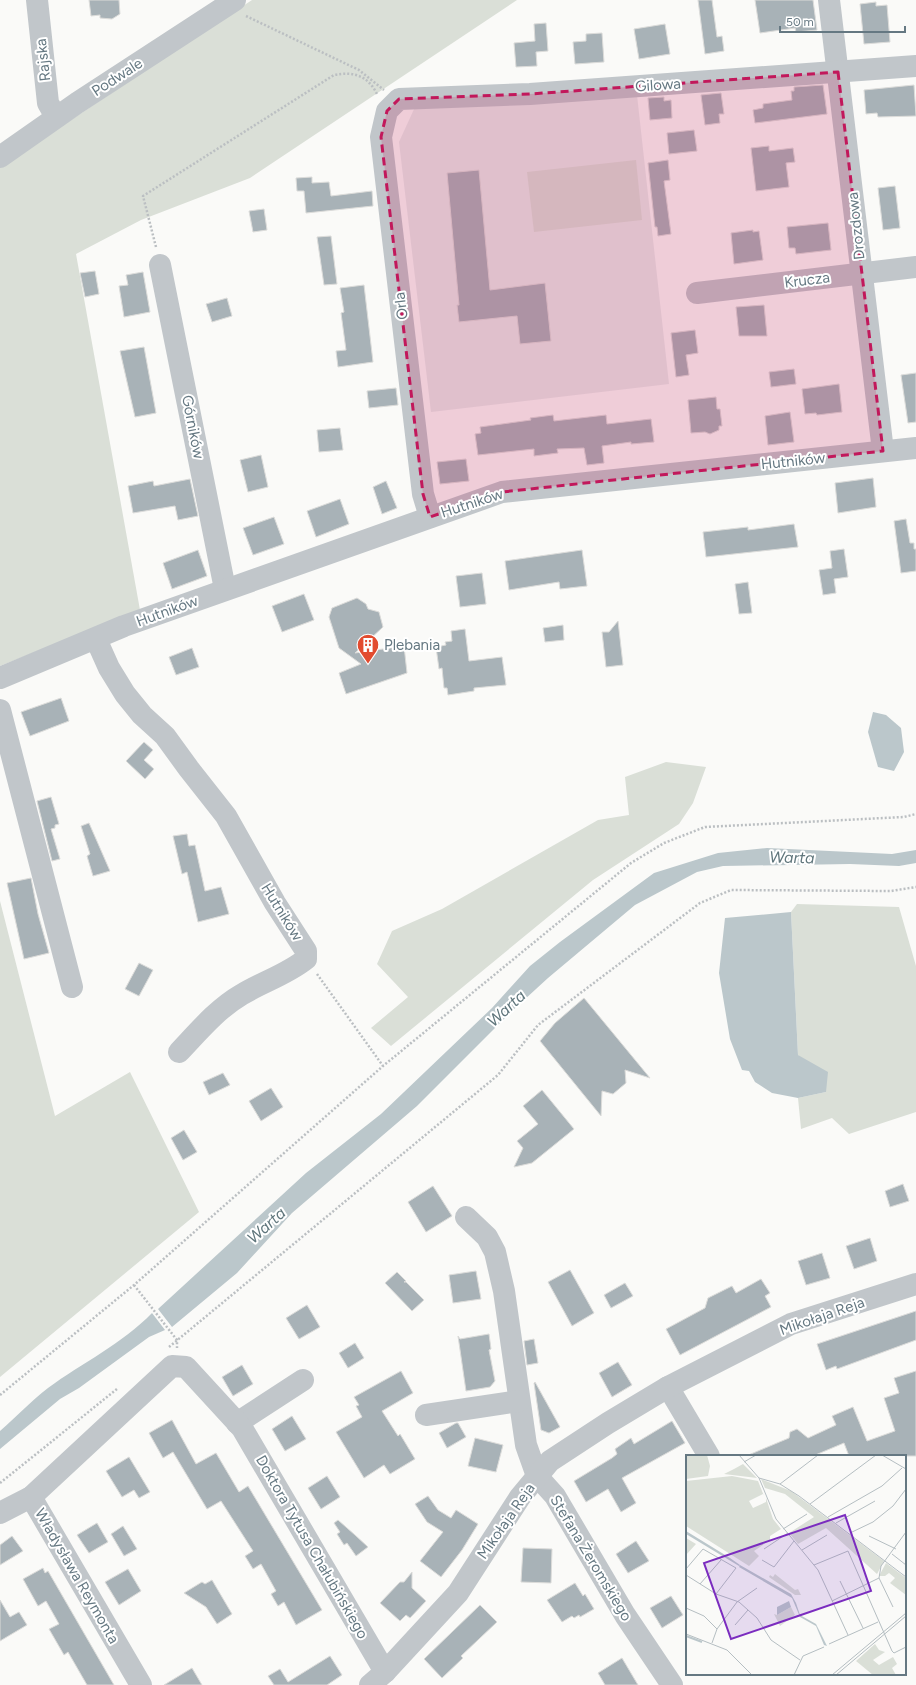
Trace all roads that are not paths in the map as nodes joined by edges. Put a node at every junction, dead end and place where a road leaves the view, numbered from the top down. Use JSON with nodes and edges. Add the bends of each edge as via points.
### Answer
{"nodes":[{"id":1,"x":37,"y":0,"type":"edge"},
{"id":2,"x":829,"y":0,"type":"edge"},
{"id":3,"x":226,"y":3,"type":"edge"},
{"id":4,"x":916,"y":66,"type":"edge"},
{"id":5,"x":838,"y":72,"type":"junction"},
{"id":6,"x":393,"y":105,"type":"joint"},
{"id":7,"x":56,"y":117,"type":"junction"},
{"id":8,"x":0,"y":157,"type":"edge"},
{"id":9,"x":160,"y":264,"type":"road end"},
{"id":10,"x":916,"y":267,"type":"edge"},
{"id":11,"x":861,"y":274,"type":"junction"},
{"id":12,"x":697,"y":293,"type":"dead end"},
{"id":13,"x":916,"y":448,"type":"edge"},
{"id":14,"x":883,"y":451,"type":"junction"},
{"id":15,"x":430,"y":517,"type":"junction"},
{"id":16,"x":225,"y":589,"type":"junction"},
{"id":17,"x":96,"y":639,"type":"junction"},
{"id":18,"x":0,"y":678,"type":"edge"},
{"id":19,"x":0,"y":710,"type":"edge"},
{"id":20,"x":72,"y":987,"type":"dead end"},
{"id":21,"x":179,"y":1052,"type":"dead end"},
{"id":22,"x":466,"y":1217,"type":"dead end"},
{"id":23,"x":916,"y":1284,"type":"edge"},
{"id":24,"x":303,"y":1380,"type":"dead end"},
{"id":25,"x":668,"y":1387,"type":"junction"},
{"id":26,"x":519,"y":1401,"type":"junction"},
{"id":27,"x":426,"y":1415,"type":"dead end"},
{"id":28,"x":237,"y":1423,"type":"junction"},
{"id":29,"x":708,"y":1455,"type":"edge"},
{"id":30,"x":537,"y":1476,"type":"junction"},
{"id":31,"x":31,"y":1497,"type":"junction"},
{"id":32,"x":0,"y":1513,"type":"edge"},
{"id":33,"x":378,"y":1678,"type":"edge"},
{"id":34,"x":141,"y":1685,"type":"edge"},
{"id":35,"x":672,"y":1685,"type":"edge"}],
"edges":[{"from":1,"to":7,"type":"street","name":"Rajska","via":[[48,104]]},
{"from":2,"to":5,"type":"street","name":"Drozdowa"},
{"from":3,"to":7,"type":"street","name":"Podwale"},
{"from":4,"to":5,"type":"street","name":"Gilowa"},
{"from":5,"to":6,"type":"street","name":"Gilowa"},
{"from":5,"to":11,"type":"street","name":"Drozdowa"},
{"from":6,"to":15,"type":"street","name":"Orla","via":[[382,137],[423,494]]},
{"from":7,"to":8,"type":"street","name":"Podwale"},
{"from":9,"to":16,"type":"street","name":"Górników"},
{"from":10,"to":11,"type":"street","name":"Krucza"},
{"from":11,"to":12,"type":"street","name":"Krucza"},
{"from":11,"to":14,"type":"street","name":"Drozdowa"},
{"from":13,"to":14,"type":"street","name":"Hutników"},
{"from":14,"to":15,"type":"street","name":"Hutników","via":[[502,492]]},
{"from":15,"to":16,"type":"street","name":"Hutników"},
{"from":16,"to":17,"type":"street","name":"Hutników","via":[[124,626]]},
{"from":17,"to":18,"type":"street","name":"Hutników"},
{"from":17,"to":21,"type":"street","name":"Hutników","via":[[109,668],[125,694],[142,715],[165,736],[226,816],[275,903],[306,951],[306,959],[294,968],[240,995]]},
{"from":19,"to":20,"type":"street"},
{"from":22,"to":26,"type":"street","name":"Stefana Żeromskiego","via":[[487,1237],[495,1252],[504,1291]]},
{"from":23,"to":25,"type":"street","name":"Mikołaja Reja","via":[[791,1324]]},
{"from":24,"to":28,"type":"street"},
{"from":25,"to":29,"type":"street"},
{"from":25,"to":30,"type":"street","name":"Mikołaja Reja","via":[[608,1422],[550,1461]]},
{"from":26,"to":27,"type":"street"},
{"from":26,"to":30,"type":"street","name":"Stefana Żeromskiego","via":[[526,1445]]},
{"from":28,"to":31,"type":"street","name":"Doktora Tytusa Chałubińskiego","via":[[186,1367],[172,1366]]},
{"from":28,"to":33,"type":"street","name":"Doktora Tytusa Chałubińskiego"},
{"from":30,"to":33,"type":"street","name":"Mikołaja Reja","via":[[520,1497],[458,1593]]},
{"from":30,"to":35,"type":"street","name":"Stefana Żeromskiego","via":[[555,1496],[625,1615]]},
{"from":31,"to":32,"type":"street","name":"Władysława Reymonta"},
{"from":31,"to":34,"type":"street","name":"Władysława Reymonta"}]}
